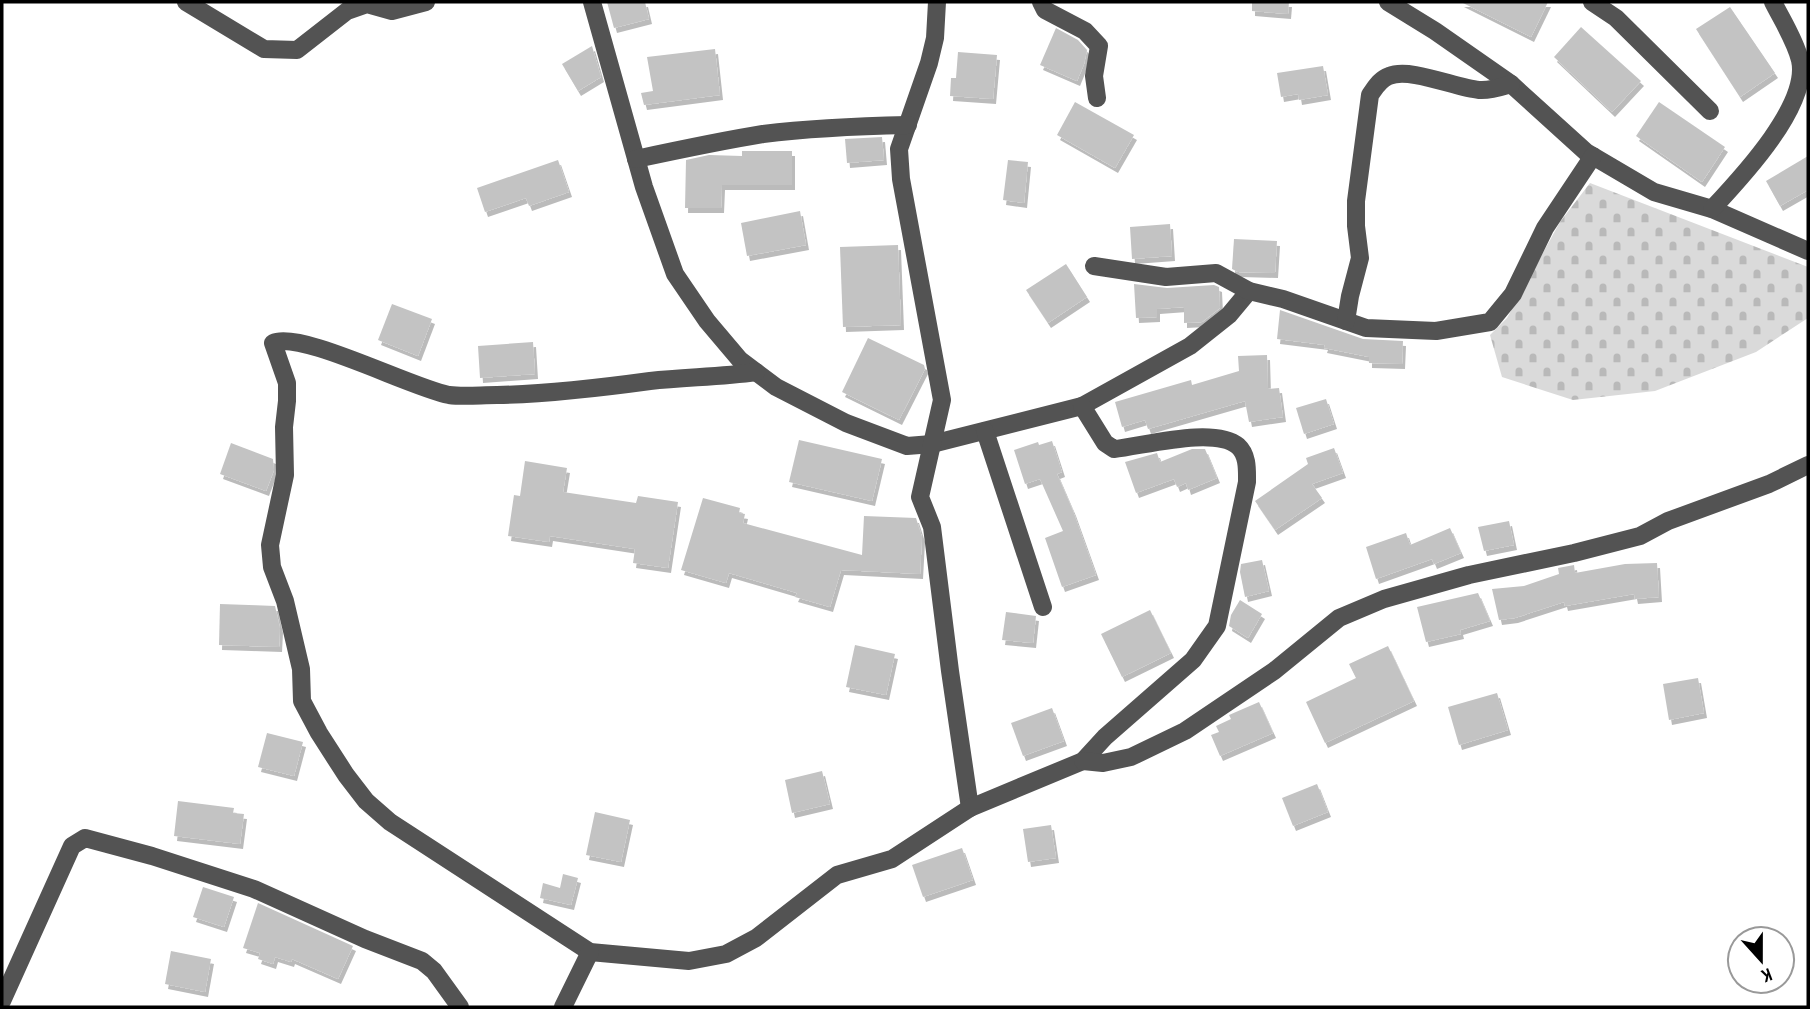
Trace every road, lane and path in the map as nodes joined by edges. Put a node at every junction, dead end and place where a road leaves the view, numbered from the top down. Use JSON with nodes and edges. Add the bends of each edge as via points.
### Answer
{"nodes":[{"id":1,"x":186,"y":2,"type":"edge"},
{"id":2,"x":426,"y":2,"type":"edge"},
{"id":3,"x":592,"y":2,"type":"edge"},
{"id":4,"x":937,"y":2,"type":"edge"},
{"id":5,"x":1041,"y":2,"type":"edge"},
{"id":6,"x":1388,"y":2,"type":"edge"},
{"id":7,"x":1592,"y":2,"type":"edge"},
{"id":8,"x":1773,"y":2,"type":"edge"},
{"id":9,"x":1511,"y":85,"type":"junction"},
{"id":10,"x":1097,"y":98,"type":"dead end"},
{"id":11,"x":1710,"y":111,"type":"dead end"},
{"id":12,"x":908,"y":125,"type":"junction"},
{"id":13,"x":1593,"y":156,"type":"junction"},
{"id":14,"x":636,"y":159,"type":"junction"},
{"id":15,"x":1712,"y":209,"type":"junction"},
{"id":16,"x":1808,"y":251,"type":"edge"},
{"id":17,"x":1094,"y":266,"type":"dead end"},
{"id":18,"x":1249,"y":291,"type":"junction"},
{"id":19,"x":1346,"y":321,"type":"junction"},
{"id":20,"x":756,"y":372,"type":"junction"},
{"id":21,"x":1082,"y":406,"type":"junction"},
{"id":22,"x":985,"y":431,"type":"junction"},
{"id":23,"x":932,"y":444,"type":"junction"},
{"id":24,"x":1808,"y":465,"type":"edge"},
{"id":25,"x":1042,"y":607,"type":"dead end"},
{"id":26,"x":1083,"y":761,"type":"junction"},
{"id":27,"x":970,"y":808,"type":"junction"},
{"id":28,"x":590,"y":952,"type":"junction"},
{"id":29,"x":2,"y":1001,"type":"edge"},
{"id":30,"x":460,"y":1007,"type":"edge"},
{"id":31,"x":564,"y":1007,"type":"edge"}],
"edges":[{"from":1,"to":2,"type":"street","via":[[264,49],[298,50],[347,11],[367,4],[392,12]]},
{"from":3,"to":14,"type":"street"},
{"from":4,"to":12,"type":"street","via":[[935,38]]},
{"from":5,"to":10,"type":"street","via":[[1045,10],[1085,31],[1099,46],[1094,76]]},
{"from":6,"to":9,"type":"street"},
{"from":7,"to":11,"type":"street","via":[[1616,18]]},
{"from":8,"to":15,"type":"street","via":[[1800,60],[1801,80],[1782,124]]},
{"from":9,"to":13,"type":"street"},
{"from":9,"to":19,"type":"street","via":[[1477,90],[1402,74],[1379,82],[1370,95],[1358,187],[1360,258]]},
{"from":12,"to":14,"type":"street","via":[[766,134]]},
{"from":12,"to":23,"type":"street","via":[[899,149],[901,179],[942,400]]},
{"from":13,"to":15,"type":"street","via":[[1654,192]]},
{"from":13,"to":19,"type":"street","via":[[1545,228],[1513,294],[1490,322],[1436,331],[1366,328]]},
{"from":14,"to":20,"type":"street","via":[[675,274],[707,321]]},
{"from":15,"to":16,"type":"street"},
{"from":17,"to":18,"type":"street","via":[[1166,277],[1216,273]]},
{"from":18,"to":19,"type":"street"},
{"from":18,"to":21,"type":"street","via":[[1229,315],[1189,346]]},
{"from":20,"to":23,"type":"street","via":[[846,423],[907,446]]},
{"from":20,"to":28,"type":"street","via":[[537,395],[450,395],[312,346],[291,340],[273,342],[287,383],[287,401],[285,475],[270,545],[271,567],[285,601],[301,669],[302,701],[366,801],[390,822]]},
{"from":21,"to":22,"type":"street"},
{"from":21,"to":26,"type":"street","via":[[1105,443],[1114,449],[1222,438],[1239,447],[1247,463],[1217,626],[1194,660]]},
{"from":22,"to":23,"type":"street"},
{"from":22,"to":25,"type":"street"},
{"from":23,"to":27,"type":"street","via":[[920,497],[932,527]]},
{"from":24,"to":26,"type":"street","via":[[1640,536],[1384,599],[1339,618],[1274,671],[1185,731],[1131,757],[1102,763]]},
{"from":26,"to":27,"type":"street"},
{"from":27,"to":28,"type":"street","via":[[892,859],[836,875],[756,938],[726,954],[689,961]]},
{"from":28,"to":31,"type":"street"},
{"from":29,"to":30,"type":"street","via":[[72,846],[85,838],[254,888],[422,961]]}]}
